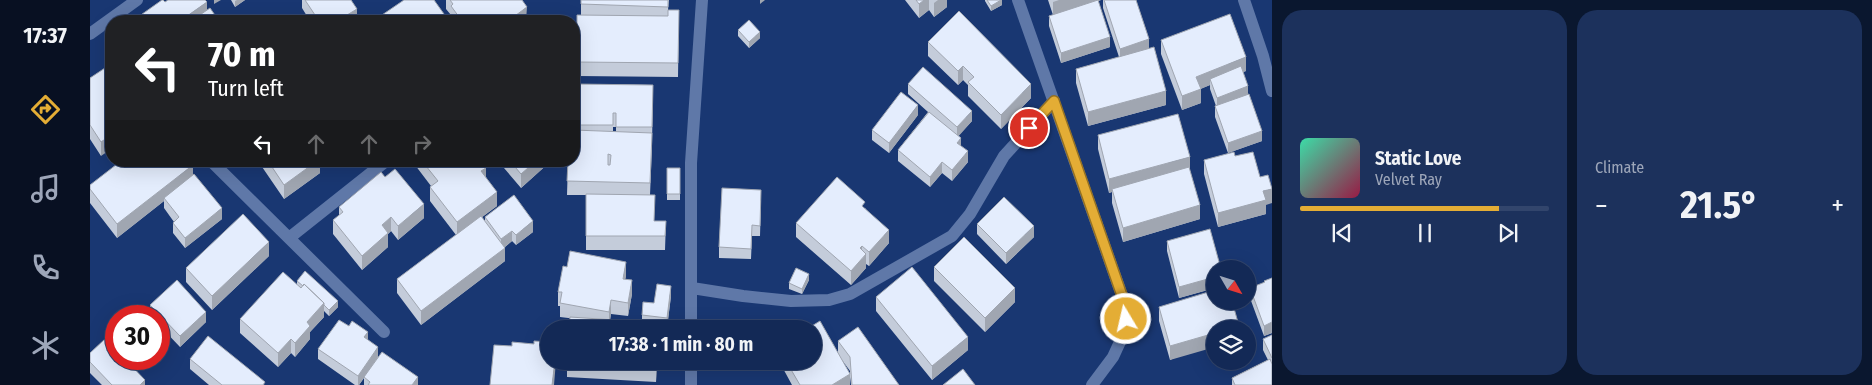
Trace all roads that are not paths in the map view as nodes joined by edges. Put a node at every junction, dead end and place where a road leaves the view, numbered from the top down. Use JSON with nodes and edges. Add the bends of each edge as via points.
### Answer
{"nodes":[{"id":1,"x":138,"y":0,"type":"edge"},
{"id":2,"x":702,"y":0,"type":"edge"},
{"id":3,"x":1018,"y":0,"type":"edge"},
{"id":4,"x":1244,"y":0,"type":"edge"},
{"id":5,"x":118,"y":15,"type":"edge"},
{"id":6,"x":105,"y":24,"type":"edge"},
{"id":7,"x":90,"y":34,"type":"edge"},
{"id":8,"x":1272,"y":91,"type":"edge"},
{"id":9,"x":1054,"y":101,"type":"junction"},
{"id":10,"x":218,"y":167,"type":"edge"},
{"id":11,"x":378,"y":167,"type":"edge"},
{"id":12,"x":289,"y":238,"type":"junction"},
{"id":13,"x":692,"y":288,"type":"junction"},
{"id":14,"x":691,"y":320,"type":"edge"},
{"id":15,"x":384,"y":332,"type":"dead end"},
{"id":16,"x":691,"y":370,"type":"edge"},
{"id":17,"x":691,"y":385,"type":"edge"},
{"id":18,"x":1092,"y":385,"type":"edge"}],
"edges":[{"from":1,"to":5,"type":"street"},
{"from":2,"to":13,"type":"street","via":[[691,163]]},
{"from":3,"to":9,"type":"street"},
{"from":4,"to":8,"type":"street"},
{"from":6,"to":7,"type":"street"},
{"from":9,"to":13,"type":"street","via":[[1004,156],[970,214],[952,236],[850,294],[828,300],[791,301]]},
{"from":9,"to":18,"type":"street","via":[[1126,307],[1125,331],[1113,357]]},
{"from":10,"to":12,"type":"street"},
{"from":11,"to":12,"type":"street"},
{"from":12,"to":15,"type":"street"},
{"from":13,"to":14,"type":"street"},
{"from":16,"to":17,"type":"street"}]}
